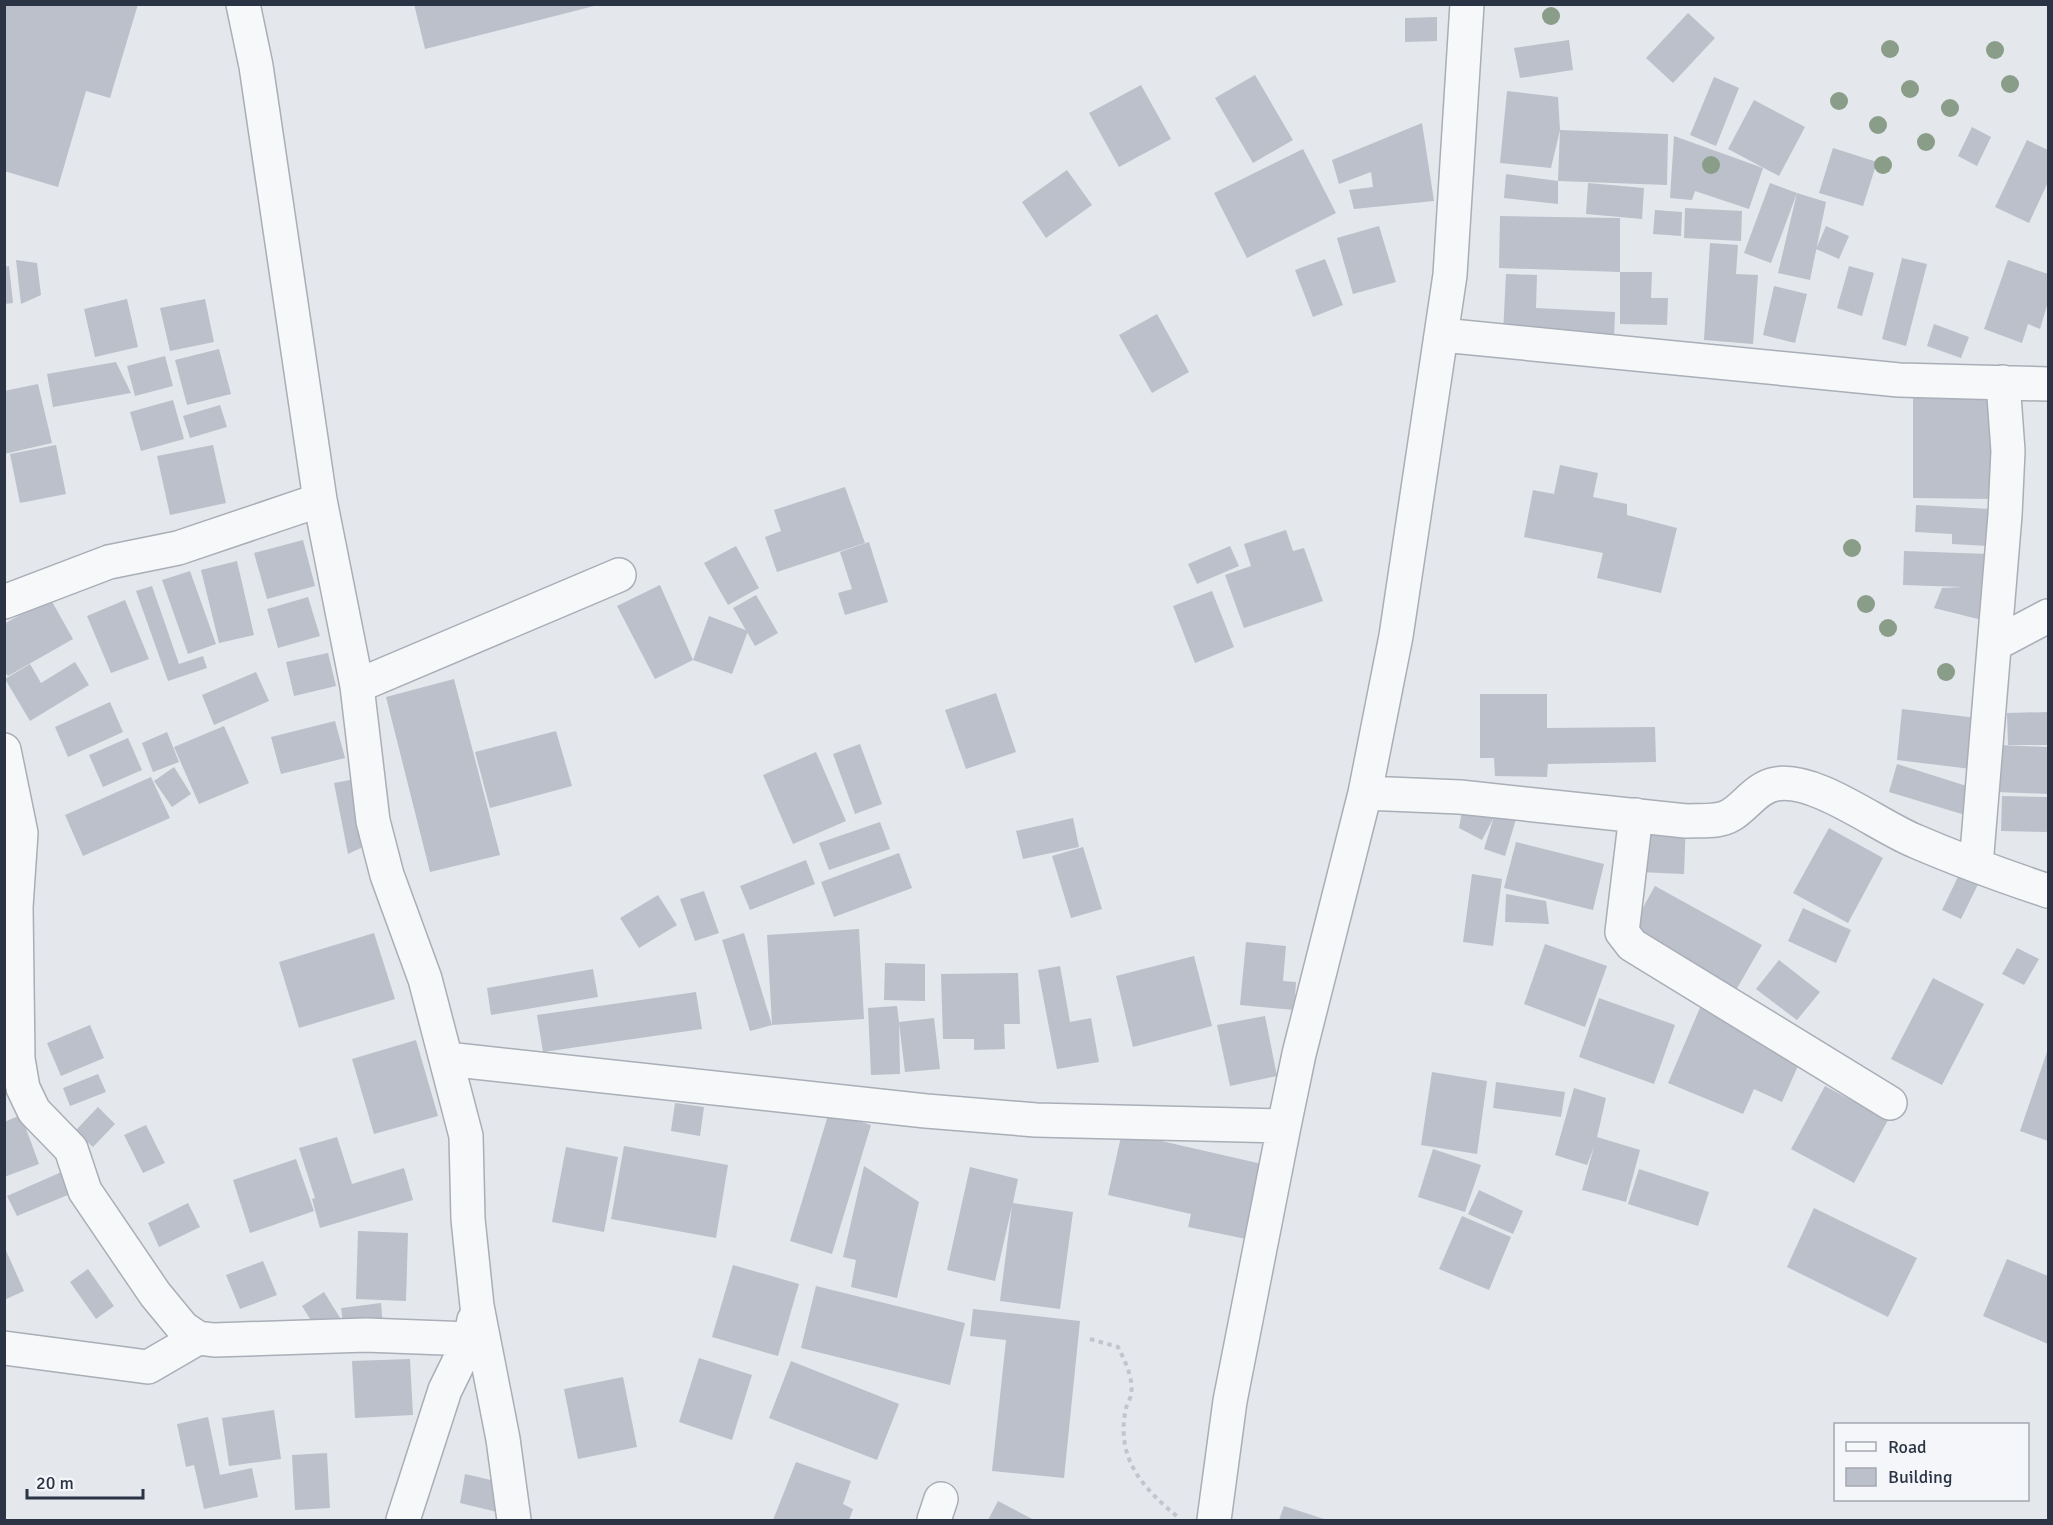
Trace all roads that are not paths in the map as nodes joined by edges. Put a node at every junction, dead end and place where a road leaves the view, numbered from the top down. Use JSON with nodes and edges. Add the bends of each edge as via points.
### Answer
{"nodes":[{"id":1,"x":243,"y":4,"type":"edge"},
{"id":2,"x":1467,"y":4,"type":"edge"},
{"id":3,"x":1442,"y":335,"type":"junction"},
{"id":4,"x":2003,"y":382,"type":"junction"},
{"id":5,"x":2049,"y":384,"type":"edge"},
{"id":6,"x":320,"y":500,"type":"junction"},
{"id":7,"x":619,"y":575,"type":"dead end"},
{"id":8,"x":4,"y":602,"type":"edge"},
{"id":9,"x":2049,"y":616,"type":"edge"},
{"id":10,"x":1995,"y":644,"type":"junction"},
{"id":11,"x":357,"y":686,"type":"junction"},
{"id":12,"x":4,"y":750,"type":"edge"},
{"id":13,"x":1365,"y":794,"type":"junction"},
{"id":14,"x":1636,"y":815,"type":"junction"},
{"id":15,"x":1976,"y":865,"type":"junction"},
{"id":16,"x":2049,"y":891,"type":"edge"},
{"id":17,"x":447,"y":1059,"type":"junction"},
{"id":18,"x":1890,"y":1103,"type":"dead end"},
{"id":19,"x":1284,"y":1126,"type":"junction"},
{"id":20,"x":477,"y":1306,"type":"junction"},
{"id":21,"x":198,"y":1338,"type":"junction"},
{"id":22,"x":470,"y":1339,"type":"junction"},
{"id":23,"x":4,"y":1348,"type":"edge"},
{"id":24,"x":403,"y":1521,"type":"edge"},
{"id":25,"x":514,"y":1521,"type":"edge"},
{"id":26,"x":1214,"y":1521,"type":"edge"}],
"edges":[{"from":1,"to":6,"type":"street","via":[[256,66]]},
{"from":2,"to":3,"type":"street","via":[[1450,275]]},
{"from":3,"to":4,"type":"street","via":[[1899,380]]},
{"from":3,"to":13,"type":"street","via":[[1396,636]]},
{"from":4,"to":5,"type":"street"},
{"from":4,"to":10,"type":"street","via":[[2008,451]]},
{"from":6,"to":8,"type":"street","via":[[178,548],[109,562]]},
{"from":6,"to":11,"type":"street"},
{"from":7,"to":11,"type":"street"},
{"from":9,"to":10,"type":"street"},
{"from":10,"to":15,"type":"street"},
{"from":11,"to":17,"type":"street","via":[[373,820]]},
{"from":12,"to":21,"type":"street","via":[[21,833],[16,907],[18,1059],[23,1089],[34,1112],[71,1149],[85,1191],[155,1294],[183,1328]]},
{"from":13,"to":14,"type":"street","via":[[1460,797]]},
{"from":13,"to":19,"type":"street"},
{"from":14,"to":15,"type":"street","via":[[1716,821],[1776,784],[1804,787],[1831,796],[1912,840]]},
{"from":14,"to":18,"type":"street","via":[[1622,932],[1632,945]]},
{"from":15,"to":16,"type":"street"},
{"from":17,"to":19,"type":"street","via":[[948,1113],[1036,1120]]},
{"from":17,"to":20,"type":"street","via":[[466,1136],[468,1219]]},
{"from":19,"to":26,"type":"street","via":[[1230,1401]]},
{"from":20,"to":22,"type":"street"},
{"from":20,"to":25,"type":"street","via":[[503,1439]]},
{"from":21,"to":22,"type":"street","via":[[366,1335]]},
{"from":21,"to":23,"type":"street","via":[[148,1367]]},
{"from":22,"to":24,"type":"street","via":[[446,1390]]}]}
